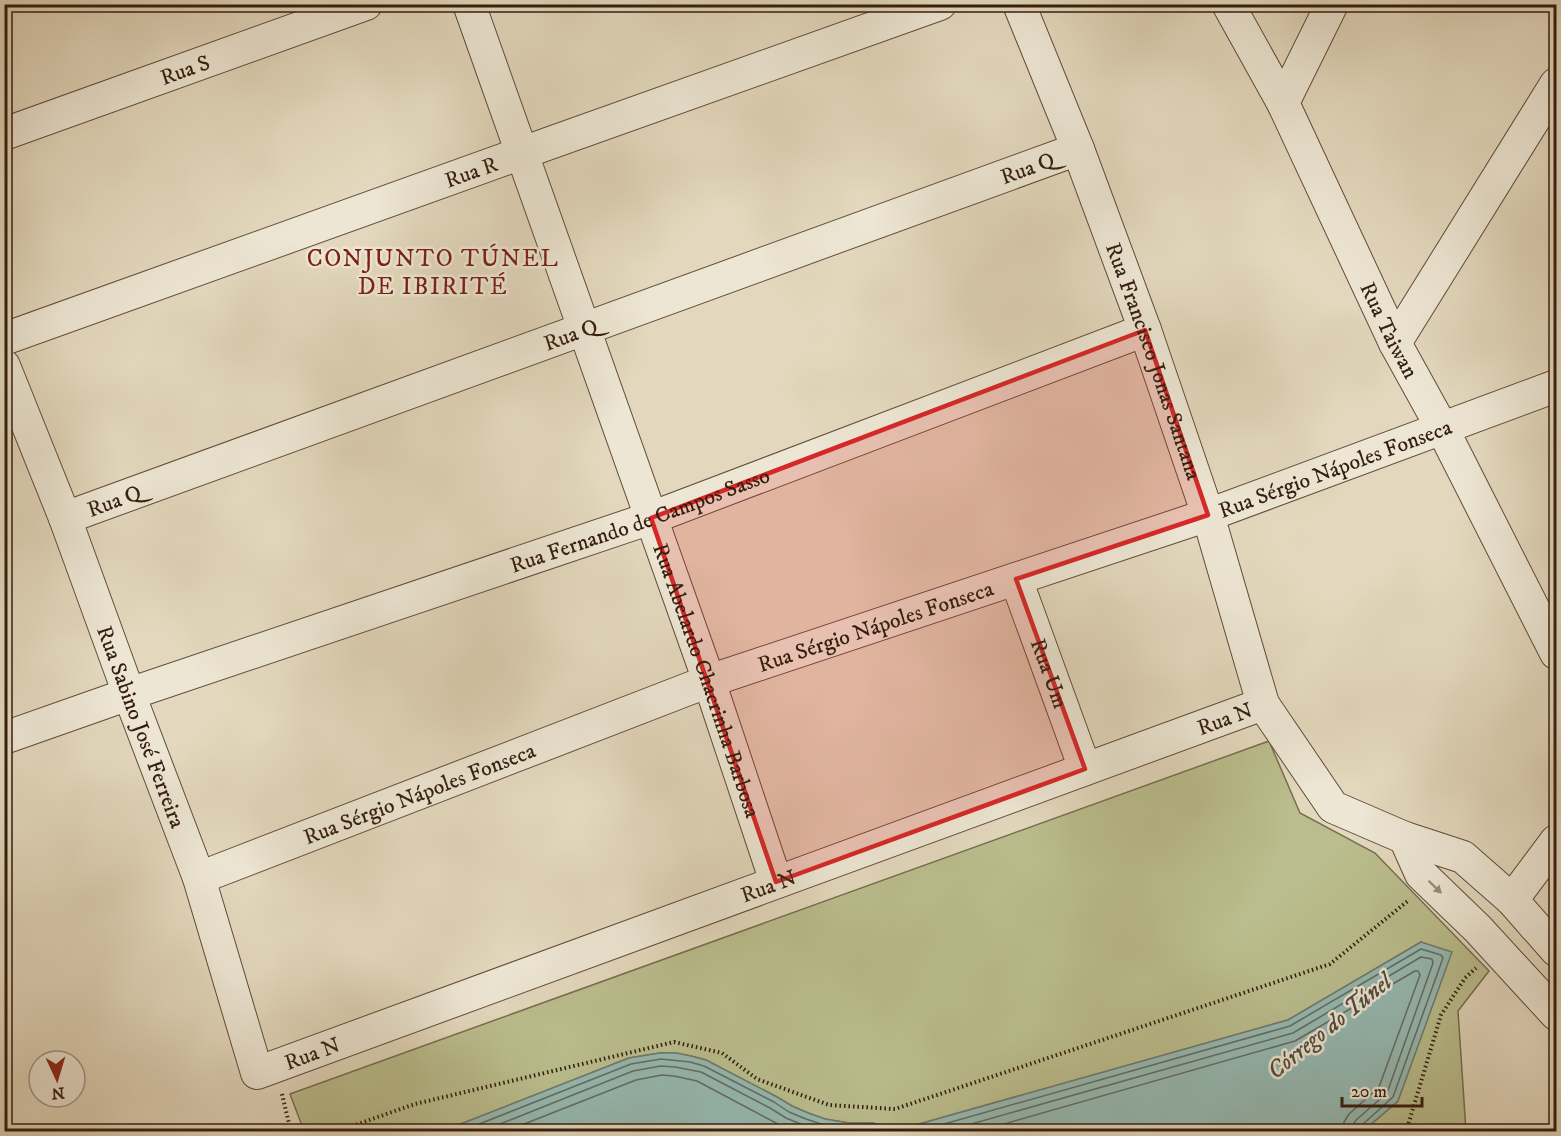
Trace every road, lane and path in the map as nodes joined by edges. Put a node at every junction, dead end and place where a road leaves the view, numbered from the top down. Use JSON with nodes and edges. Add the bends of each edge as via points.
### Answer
{"nodes":[{"id":1,"x":366,"y":4,"type":"edge"},
{"id":2,"x":469,"y":4,"type":"edge"},
{"id":3,"x":940,"y":4,"type":"edge"},
{"id":4,"x":1019,"y":4,"type":"edge"},
{"id":5,"x":1228,"y":4,"type":"edge"},
{"id":6,"x":1332,"y":4,"type":"edge"},
{"id":7,"x":1557,"y":84,"type":"edge"},
{"id":8,"x":1283,"y":104,"type":"junction"},
{"id":9,"x":4,"y":134,"type":"edge"},
{"id":10,"x":1078,"y":149,"type":"junction"},
{"id":11,"x":522,"y":153,"type":"junction"},
{"id":12,"x":584,"y":328,"type":"junction"},
{"id":13,"x":1145,"y":330,"type":"junction"},
{"id":14,"x":4,"y":339,"type":"edge"},
{"id":15,"x":1395,"y":343,"type":"junction"},
{"id":16,"x":4,"y":366,"type":"edge"},
{"id":17,"x":1557,"y":386,"type":"edge"},
{"id":18,"x":1442,"y":428,"type":"junction"},
{"id":19,"x":1208,"y":515,"type":"junction"},
{"id":20,"x":65,"y":518,"type":"junction"},
{"id":21,"x":651,"y":518,"type":"junction"},
{"id":22,"x":1016,"y":579,"type":"junction"},
{"id":23,"x":1557,"y":653,"type":"edge"},
{"id":24,"x":709,"y":681,"type":"junction"},
{"id":25,"x":129,"y":694,"type":"junction"},
{"id":26,"x":1263,"y":704,"type":"junction"},
{"id":27,"x":4,"y":738,"type":"edge"},
{"id":28,"x":1084,"y":769,"type":"junction"},
{"id":29,"x":1405,"y":838,"type":"junction"},
{"id":30,"x":1557,"y":841,"type":"edge"},
{"id":31,"x":199,"y":878,"type":"junction"},
{"id":32,"x":776,"y":882,"type":"junction"},
{"id":33,"x":1430,"y":883,"type":"junction"},
{"id":34,"x":1512,"y":900,"type":"junction"},
{"id":35,"x":1497,"y":949,"type":"junction"},
{"id":36,"x":1557,"y":950,"type":"edge"},
{"id":37,"x":1557,"y":1014,"type":"edge"},
{"id":38,"x":275,"y":1068,"type":"junction"},
{"id":39,"x":291,"y":1131,"type":"edge"},
{"id":40,"x":335,"y":1131,"type":"edge"},
{"id":41,"x":1406,"y":1131,"type":"edge"}],
"edges":[{"from":1,"to":9,"type":"street","name":"Rua S"},
{"from":2,"to":11,"type":"street","name":"Rua Abelardo Chacrinha Barbosa"},
{"from":3,"to":11,"type":"street","name":"Rua R"},
{"from":4,"to":10,"type":"street","name":"Rua Francisco Jonas Santana"},
{"from":5,"to":8,"type":"street","name":"Rua Taiwan"},
{"from":6,"to":8,"type":"street"},
{"from":7,"to":15,"type":"street"},
{"from":8,"to":15,"type":"street","name":"Rua Taiwan"},
{"from":10,"to":12,"type":"street","name":"Rua Q"},
{"from":10,"to":13,"type":"street","name":"Rua Francisco Jonas Santana"},
{"from":11,"to":12,"type":"street","name":"Rua Abelardo Chacrinha Barbosa"},
{"from":11,"to":14,"type":"street","name":"Rua R"},
{"from":12,"to":20,"type":"street","name":"Rua Q"},
{"from":12,"to":21,"type":"street","name":"Rua Abelardo Chacrinha Barbosa"},
{"from":13,"to":19,"type":"street","name":"Rua Francisco Jonas Santana"},
{"from":13,"to":21,"type":"street","name":"Rua Fernando de Campos Sasso"},
{"from":15,"to":18,"type":"street","name":"Rua Taiwan"},
{"from":16,"to":20,"type":"street","name":"Rua Sabino José Ferreira"},
{"from":17,"to":18,"type":"street","name":"Rua Sérgio Nápoles Fonseca"},
{"from":18,"to":19,"type":"street","name":"Rua Sérgio Nápoles Fonseca"},
{"from":18,"to":23,"type":"street","name":"Rua Taiwan"},
{"from":19,"to":22,"type":"street","name":"Rua Sérgio Nápoles Fonseca"},
{"from":19,"to":26,"type":"street","name":"Rua Francisco Jonas Santana"},
{"from":20,"to":25,"type":"street","name":"Rua Sabino José Ferreira"},
{"from":21,"to":24,"type":"street","name":"Rua Abelardo Chacrinha Barbosa"},
{"from":21,"to":25,"type":"street","name":"Rua Fernando de Campos Sasso"},
{"from":22,"to":24,"type":"street","name":"Rua Sérgio Nápoles Fonseca"},
{"from":22,"to":28,"type":"street","name":"Rua Um"},
{"from":24,"to":31,"type":"street","name":"Rua Sérgio Nápoles Fonseca"},
{"from":24,"to":32,"type":"street","name":"Rua Abelardo Chacrinha Barbosa"},
{"from":25,"to":27,"type":"street","name":"Rua Fernando de Campos Sasso"},
{"from":25,"to":31,"type":"street","name":"Rua Sabino José Ferreira"},
{"from":26,"to":28,"type":"street","name":"Rua N"},
{"from":26,"to":29,"type":"street","name":"Rua Francisco Jonas Santana","via":[[1333,807]]},
{"from":28,"to":32,"type":"street","name":"Rua N"},
{"from":29,"to":33,"type":"street","via":[[1421,874]]},
{"from":29,"to":34,"type":"street","name":"Rua Francisco Jonas Santana","via":[[1463,857]]},
{"from":30,"to":34,"type":"street"},
{"from":31,"to":38,"type":"street","name":"Rua Sabino José Ferreira","via":[[257,1073]]},
{"from":32,"to":38,"type":"street","name":"Rua N"},
{"from":33,"to":35,"type":"street","one_way":true},
{"from":33,"to":40,"type":"path","via":[[1330,964],[895,1109],[829,1106],[756,1079],[722,1053],[674,1041],[415,1104]]},
{"from":34,"to":36,"type":"street","name":"Rua Francisco Jonas Santana"},
{"from":35,"to":37,"type":"street"},
{"from":35,"to":41,"type":"path","via":[[1465,978],[1441,1015]]},
{"from":38,"to":39,"type":"path"}]}
